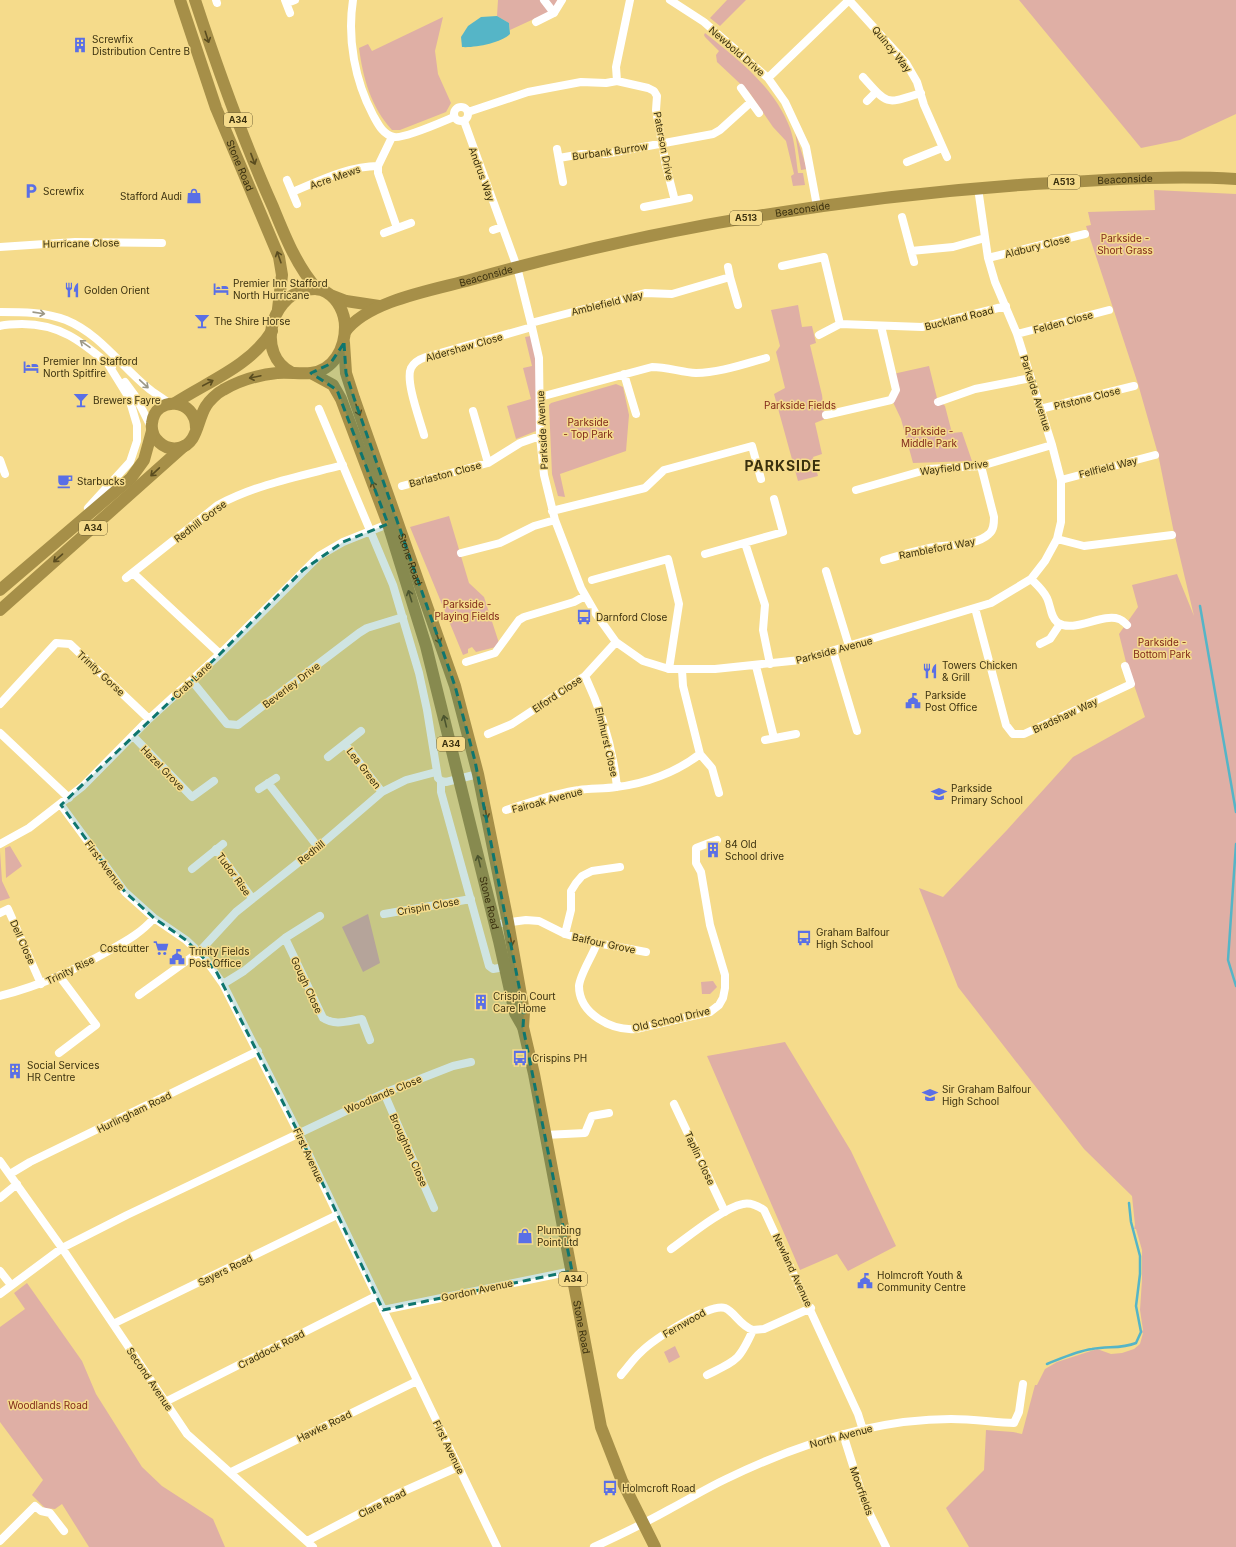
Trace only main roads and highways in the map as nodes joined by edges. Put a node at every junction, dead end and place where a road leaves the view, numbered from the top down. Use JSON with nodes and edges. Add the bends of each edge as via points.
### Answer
{"nodes":[{"id":1,"x":180,"y":0,"type":"edge"},
{"id":2,"x":195,"y":0,"type":"edge"},
{"id":3,"x":1236,"y":179,"type":"edge"},
{"id":4,"x":317,"y":289,"type":"junction"},
{"id":5,"x":330,"y":294,"type":"junction"},
{"id":6,"x":379,"y":306,"type":"junction"},
{"id":7,"x":278,"y":309,"type":"junction"},
{"id":8,"x":272,"y":331,"type":"junction"},
{"id":9,"x":345,"y":338,"type":"junction"},
{"id":10,"x":291,"y":372,"type":"junction"},
{"id":11,"x":311,"y":373,"type":"junction"},
{"id":12,"x":173,"y":403,"type":"junction"},
{"id":13,"x":196,"y":428,"type":"junction"},
{"id":14,"x":152,"y":430,"type":"junction"},
{"id":15,"x":184,"y":446,"type":"junction"},
{"id":16,"x":0,"y":590,"type":"edge"},
{"id":17,"x":0,"y":610,"type":"edge"},
{"id":18,"x":523,"y":1027,"type":"junction"},
{"id":19,"x":655,"y":1547,"type":"edge"}],
"edges":[{"from":7,"to":1,"type":"highway","name":"Stone Road","number":"A34","one_way":true,"via":[[282,275],[279,257],[216,108]]},
{"from":2,"to":4,"type":"highway","name":"Stone Road","number":"A34","one_way":true,"via":[[215,61],[262,182],[295,258]]},
{"from":3,"to":6,"type":"highway","name":"Beaconside","number":"A513","via":[[1150,177],[978,188],[817,206],[656,233],[517,267]]},
{"from":4,"to":5,"type":"highway"},
{"from":4,"to":7,"type":"highway","via":[[296,293],[283,301]]},
{"from":5,"to":6,"type":"highway","name":"Beaconside","number":"A513","via":[[346,301]]},
{"from":5,"to":9,"type":"highway","via":[[344,314]]},
{"from":6,"to":9,"type":"highway","name":"Beaconside","number":"A513","via":[[358,318]]},
{"from":7,"to":8,"type":"highway"},
{"from":8,"to":10,"type":"highway","via":[[271,342],[276,358]]},
{"from":12,"to":8,"type":"highway","one_way":true,"via":[[222,376],[257,351]]},
{"from":9,"to":11,"type":"highway","via":[[330,364]]},
{"from":9,"to":18,"type":"highway","name":"Stone Road","number":"A34","one_way":true,"via":[[346,373],[455,686],[478,774],[508,922],[524,1012]]},
{"from":10,"to":11,"type":"highway"},
{"from":10,"to":13,"type":"highway","one_way":true,"via":[[247,378],[221,391],[206,406]]},
{"from":18,"to":11,"type":"highway","name":"Stone Road","number":"A34","one_way":true,"via":[[515,1013],[426,646],[388,524],[337,390]]},
{"from":12,"to":13,"type":"highway","via":[[191,411],[196,419]]},
{"from":12,"to":14,"type":"highway","via":[[162,406],[156,412]]},
{"from":13,"to":15,"type":"highway","via":[[190,441]]},
{"from":14,"to":15,"type":"highway","via":[[158,441],[168,447]]},
{"from":14,"to":16,"type":"highway","number":"A34","via":[[144,460],[131,478]]},
{"from":15,"to":17,"type":"highway","number":"A34","one_way":true},
{"from":18,"to":19,"type":"highway","name":"Stone Road","number":"A34","via":[[601,1426],[622,1482]]}]}
